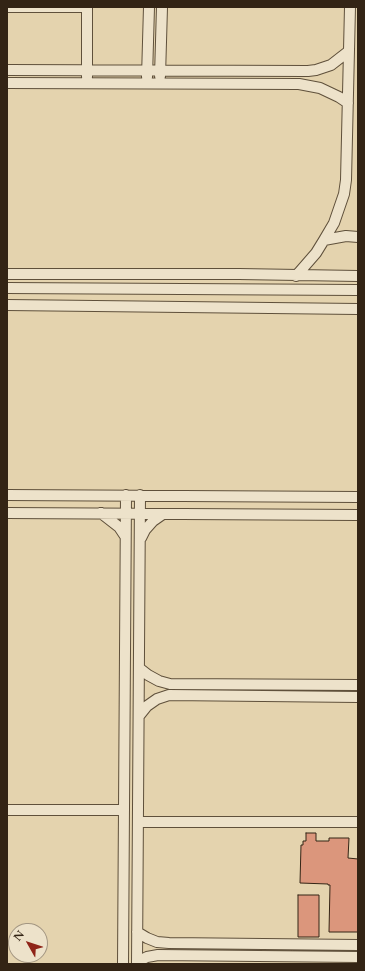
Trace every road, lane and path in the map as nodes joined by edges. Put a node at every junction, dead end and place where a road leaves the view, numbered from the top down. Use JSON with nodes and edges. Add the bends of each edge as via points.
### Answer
{"nodes":[{"id":1,"x":7,"y":7,"type":"edge"},
{"id":2,"x":26,"y":7,"type":"edge"},
{"id":3,"x":87,"y":7,"type":"edge"},
{"id":4,"x":149,"y":7,"type":"edge"},
{"id":5,"x":162,"y":7,"type":"edge"},
{"id":6,"x":350,"y":7,"type":"edge"},
{"id":7,"x":349,"y":51,"type":"junction"},
{"id":8,"x":7,"y":70,"type":"edge"},
{"id":9,"x":87,"y":70,"type":"junction"},
{"id":10,"x":147,"y":70,"type":"junction"},
{"id":11,"x":160,"y":70,"type":"junction"},
{"id":12,"x":195,"y":70,"type":"junction"},
{"id":13,"x":7,"y":83,"type":"edge"},
{"id":14,"x":87,"y":84,"type":"junction"},
{"id":15,"x":147,"y":84,"type":"junction"},
{"id":16,"x":160,"y":84,"type":"junction"},
{"id":17,"x":195,"y":84,"type":"junction"},
{"id":18,"x":348,"y":103,"type":"junction"},
{"id":19,"x":358,"y":237,"type":"edge"},
{"id":20,"x":324,"y":240,"type":"junction"},
{"id":21,"x":7,"y":274,"type":"edge"},
{"id":22,"x":146,"y":274,"type":"junction"},
{"id":23,"x":296,"y":276,"type":"junction"},
{"id":24,"x":358,"y":276,"type":"edge"},
{"id":25,"x":7,"y":288,"type":"edge"},
{"id":26,"x":146,"y":288,"type":"junction"},
{"id":27,"x":358,"y":290,"type":"edge"},
{"id":28,"x":7,"y":305,"type":"edge"},
{"id":29,"x":358,"y":309,"type":"edge"},
{"id":30,"x":7,"y":495,"type":"edge"},
{"id":31,"x":126,"y":495,"type":"junction"},
{"id":32,"x":140,"y":495,"type":"junction"},
{"id":33,"x":358,"y":497,"type":"edge"},
{"id":34,"x":7,"y":513,"type":"edge"},
{"id":35,"x":101,"y":513,"type":"junction"},
{"id":36,"x":126,"y":514,"type":"junction"},
{"id":37,"x":140,"y":514,"type":"junction"},
{"id":38,"x":163,"y":514,"type":"junction"},
{"id":39,"x":358,"y":515,"type":"edge"},
{"id":40,"x":125,"y":536,"type":"junction"},
{"id":41,"x":140,"y":540,"type":"junction"},
{"id":42,"x":139,"y":668,"type":"junction"},
{"id":43,"x":358,"y":685,"type":"edge"},
{"id":44,"x":358,"y":697,"type":"edge"},
{"id":45,"x":139,"y":716,"type":"junction"},
{"id":46,"x":7,"y":810,"type":"edge"},
{"id":47,"x":124,"y":810,"type":"junction"},
{"id":48,"x":138,"y":822,"type":"junction"},
{"id":49,"x":358,"y":822,"type":"edge"},
{"id":50,"x":137,"y":932,"type":"junction"},
{"id":51,"x":358,"y":945,"type":"edge"},
{"id":52,"x":358,"y":957,"type":"edge"},
{"id":53,"x":137,"y":963,"type":"edge"},
{"id":54,"x":123,"y":964,"type":"edge"}],
"edges":[{"from":1,"to":2,"type":"street"},
{"from":2,"to":3,"type":"street"},
{"from":3,"to":9,"type":"street"},
{"from":4,"to":10,"type":"street"},
{"from":5,"to":11,"type":"street"},
{"from":6,"to":7,"type":"street"},
{"from":7,"to":12,"type":"street","via":[[331,65],[316,70]]},
{"from":7,"to":18,"type":"street"},
{"from":8,"to":9,"type":"street"},
{"from":9,"to":10,"type":"street"},
{"from":9,"to":14,"type":"street"},
{"from":10,"to":11,"type":"street"},
{"from":10,"to":15,"type":"street"},
{"from":11,"to":12,"type":"street"},
{"from":11,"to":16,"type":"street"},
{"from":12,"to":17,"type":"street"},
{"from":13,"to":14,"type":"street"},
{"from":14,"to":15,"type":"street"},
{"from":15,"to":16,"type":"street"},
{"from":16,"to":17,"type":"street"},
{"from":17,"to":18,"type":"street","via":[[310,85],[330,92]]},
{"from":18,"to":20,"type":"street","via":[[344,194]]},
{"from":19,"to":20,"type":"street"},
{"from":20,"to":23,"type":"street"},
{"from":21,"to":22,"type":"street"},
{"from":22,"to":23,"type":"street"},
{"from":22,"to":26,"type":"street"},
{"from":23,"to":24,"type":"street"},
{"from":25,"to":26,"type":"street"},
{"from":26,"to":27,"type":"street"},
{"from":28,"to":29,"type":"street"},
{"from":30,"to":31,"type":"street"},
{"from":31,"to":32,"type":"street"},
{"from":31,"to":36,"type":"street"},
{"from":32,"to":33,"type":"street"},
{"from":32,"to":37,"type":"street"},
{"from":34,"to":35,"type":"street"},
{"from":35,"to":36,"type":"street"},
{"from":35,"to":40,"type":"street"},
{"from":36,"to":37,"type":"street"},
{"from":36,"to":40,"type":"street"},
{"from":37,"to":38,"type":"street"},
{"from":37,"to":41,"type":"street"},
{"from":38,"to":39,"type":"street"},
{"from":38,"to":41,"type":"street","via":[[149,525]]},
{"from":40,"to":47,"type":"street"},
{"from":41,"to":42,"type":"street"},
{"from":42,"to":43,"type":"street","via":[[159,681],[170,684]]},
{"from":42,"to":45,"type":"street"},
{"from":44,"to":45,"type":"street","via":[[169,695],[147,706]]},
{"from":45,"to":48,"type":"street"},
{"from":46,"to":47,"type":"street"},
{"from":47,"to":54,"type":"street"},
{"from":48,"to":49,"type":"street"},
{"from":48,"to":50,"type":"street"},
{"from":50,"to":51,"type":"street","via":[[157,942],[169,943]]},
{"from":50,"to":53,"type":"street"},
{"from":52,"to":53,"type":"street","via":[[158,955],[147,957]]}]}
